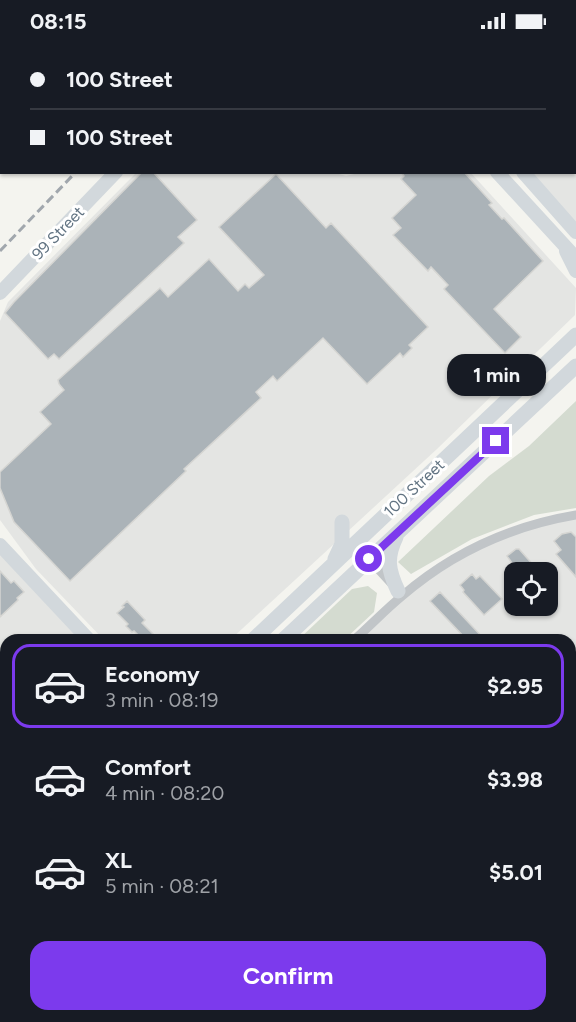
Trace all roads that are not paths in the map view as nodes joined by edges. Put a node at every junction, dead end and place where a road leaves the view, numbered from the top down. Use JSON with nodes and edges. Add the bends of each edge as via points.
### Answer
{"nodes":[{"id":1,"x":114,"y":174,"type":"edge"},
{"id":2,"x":499,"y":174,"type":"edge"},
{"id":3,"x":525,"y":174,"type":"edge"},
{"id":4,"x":576,"y":232,"type":"edge"},
{"id":5,"x":559,"y":239,"type":"junction"},
{"id":6,"x":576,"y":258,"type":"edge"},
{"id":7,"x":576,"y":271,"type":"edge"},
{"id":8,"x":0,"y":294,"type":"edge"},
{"id":9,"x":574,"y":335,"type":"edge"},
{"id":10,"x":576,"y":366,"type":"edge"},
{"id":11,"x":576,"y":372,"type":"edge"},
{"id":12,"x":562,"y":379,"type":"junction"},
{"id":13,"x":418,"y":484,"type":"junction"},
{"id":14,"x":576,"y":515,"type":"edge"},
{"id":15,"x":342,"y":522,"type":"dead end"},
{"id":16,"x":398,"y":534,"type":"junction"},
{"id":17,"x":361,"y":537,"type":"junction"},
{"id":18,"x":0,"y":545,"type":"edge"},
{"id":19,"x":369,"y":559,"type":"junction"},
{"id":20,"x":332,"y":565,"type":"junction"},
{"id":21,"x":400,"y":593,"type":"junction"},
{"id":22,"x":305,"y":620,"type":"junction"},
{"id":23,"x":83,"y":634,"type":"edge"},
{"id":24,"x":259,"y":634,"type":"edge"},
{"id":25,"x":290,"y":634,"type":"edge"},
{"id":26,"x":360,"y":634,"type":"edge"}],
"edges":[{"from":1,"to":8,"type":"street","name":"99 Street"},
{"from":2,"to":5,"type":"street"},
{"from":3,"to":4,"type":"street"},
{"from":5,"to":6,"type":"street"},
{"from":5,"to":7,"type":"street"},
{"from":9,"to":13,"type":"main road","name":"100 Street"},
{"from":10,"to":12,"type":"main road","name":"100 Street"},
{"from":11,"to":12,"type":"main road"},
{"from":12,"to":16,"type":"main road","name":"100 Street"},
{"from":13,"to":17,"type":"main road","name":"100 Street"},
{"from":13,"to":19,"type":"main road","via":[[373,545]]},
{"from":14,"to":21,"type":"street","via":[[501,535]]},
{"from":15,"to":20,"type":"main road","via":[[341,549]]},
{"from":16,"to":19,"type":"main road","name":"100 Street"},
{"from":16,"to":21,"type":"main road","via":[[389,566]]},
{"from":17,"to":20,"type":"main road","name":"100 Street"},
{"from":17,"to":22,"type":"main road","via":[[356,559]]},
{"from":18,"to":23,"type":"street"},
{"from":19,"to":21,"type":"street"},
{"from":19,"to":22,"type":"main road","name":"100 Street"},
{"from":20,"to":24,"type":"main road","name":"100 Street"},
{"from":21,"to":26,"type":"street"},
{"from":22,"to":25,"type":"main road","name":"100 Street"}]}
